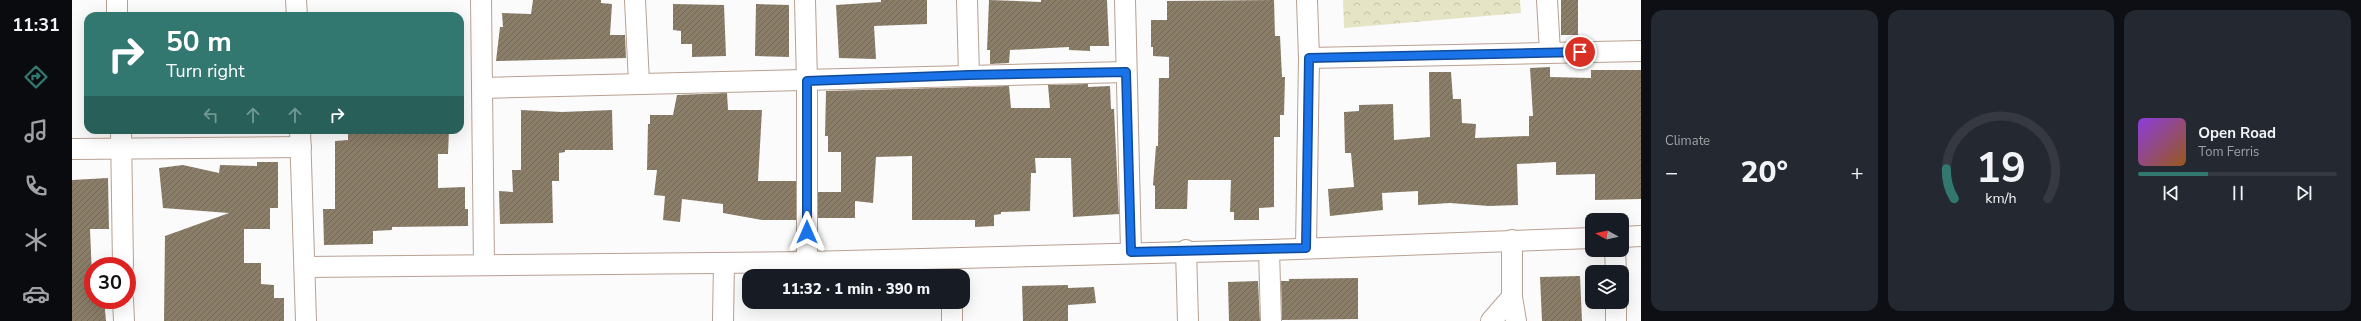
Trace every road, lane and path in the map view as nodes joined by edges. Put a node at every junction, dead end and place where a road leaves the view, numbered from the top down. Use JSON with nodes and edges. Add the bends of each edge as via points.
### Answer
{"nodes":[{"id":1,"x":116,"y":0,"type":"edge"},
{"id":2,"x":296,"y":0,"type":"edge"},
{"id":3,"x":481,"y":0,"type":"edge"},
{"id":4,"x":635,"y":0,"type":"edge"},
{"id":5,"x":805,"y":0,"type":"edge"},
{"id":6,"x":967,"y":0,"type":"edge"},
{"id":7,"x":1125,"y":0,"type":"edge"},
{"id":8,"x":1307,"y":0,"type":"edge"},
{"id":9,"x":1547,"y":0,"type":"edge"},
{"id":10,"x":117,"y":12,"type":"edge"},
{"id":11,"x":297,"y":12,"type":"edge"},
{"id":12,"x":1641,"y":51,"type":"edge"},
{"id":13,"x":1550,"y":52,"type":"junction"},
{"id":14,"x":1309,"y":58,"type":"junction"},
{"id":15,"x":1126,"y":72,"type":"junction"},
{"id":16,"x":969,"y":75,"type":"junction"},
{"id":17,"x":807,"y":81,"type":"junction"},
{"id":18,"x":639,"y":83,"type":"junction"},
{"id":19,"x":482,"y":88,"type":"junction"},
{"id":20,"x":121,"y":139,"type":"edge"},
{"id":21,"x":301,"y":139,"type":"edge"},
{"id":22,"x":72,"y":149,"type":"edge"},
{"id":23,"x":1641,"y":236,"type":"edge"},
{"id":24,"x":1629,"y":237,"type":"edge"},
{"id":25,"x":1585,"y":238,"type":"edge"},
{"id":26,"x":1512,"y":240,"type":"junction"},
{"id":27,"x":1306,"y":248,"type":"junction"},
{"id":28,"x":1186,"y":250,"type":"junction"},
{"id":29,"x":1269,"y":250,"type":"junction"},
{"id":30,"x":1131,"y":252,"type":"junction"},
{"id":31,"x":123,"y":257,"type":"edge"},
{"id":32,"x":808,"y":262,"type":"junction"},
{"id":33,"x":724,"y":263,"type":"junction"},
{"id":34,"x":484,"y":265,"type":"junction"},
{"id":35,"x":306,"y":267,"type":"junction"},
{"id":36,"x":952,"y":267,"type":"edge"},
{"id":37,"x":1512,"y":297,"type":"junction"},
{"id":38,"x":123,"y":309,"type":"edge"},
{"id":39,"x":952,"y":309,"type":"edge"},
{"id":40,"x":1616,"y":309,"type":"edge"},
{"id":41,"x":124,"y":321,"type":"edge"},
{"id":42,"x":306,"y":321,"type":"edge"},
{"id":43,"x":723,"y":321,"type":"edge"},
{"id":44,"x":952,"y":321,"type":"edge"},
{"id":45,"x":1188,"y":321,"type":"edge"},
{"id":46,"x":1272,"y":321,"type":"edge"},
{"id":47,"x":1491,"y":321,"type":"edge"},
{"id":48,"x":1516,"y":321,"type":"edge"},
{"id":49,"x":1616,"y":321,"type":"edge"}],
"edges":[{"from":1,"to":10,"type":"street"},
{"from":2,"to":11,"type":"street"},
{"from":3,"to":19,"type":"street"},
{"from":4,"to":18,"type":"street"},
{"from":5,"to":17,"type":"street"},
{"from":6,"to":16,"type":"street"},
{"from":7,"to":15,"type":"street"},
{"from":8,"to":14,"type":"street"},
{"from":9,"to":13,"type":"street"},
{"from":12,"to":13,"type":"street"},
{"from":13,"to":14,"type":"street"},
{"from":14,"to":27,"type":"street"},
{"from":15,"to":16,"type":"street"},
{"from":15,"to":30,"type":"street"},
{"from":16,"to":17,"type":"street"},
{"from":17,"to":18,"type":"street"},
{"from":17,"to":32,"type":"street"},
{"from":18,"to":19,"type":"street"},
{"from":19,"to":34,"type":"street"},
{"from":20,"to":21,"type":"street"},
{"from":20,"to":22,"type":"street"},
{"from":20,"to":31,"type":"street"},
{"from":21,"to":35,"type":"street"},
{"from":23,"to":24,"type":"street"},
{"from":25,"to":26,"type":"street"},
{"from":26,"to":27,"type":"street"},
{"from":26,"to":37,"type":"street"},
{"from":27,"to":29,"type":"street"},
{"from":28,"to":29,"type":"street"},
{"from":28,"to":30,"type":"street"},
{"from":28,"to":45,"type":"street"},
{"from":29,"to":46,"type":"street"},
{"from":30,"to":36,"type":"street"},
{"from":32,"to":33,"type":"street"},
{"from":32,"to":36,"type":"street"},
{"from":33,"to":34,"type":"street"},
{"from":33,"to":43,"type":"street"},
{"from":34,"to":35,"type":"street"},
{"from":35,"to":42,"type":"street"},
{"from":37,"to":47,"type":"street"},
{"from":37,"to":48,"type":"street"},
{"from":38,"to":41,"type":"street"},
{"from":39,"to":44,"type":"street"},
{"from":40,"to":49,"type":"street"}]}
